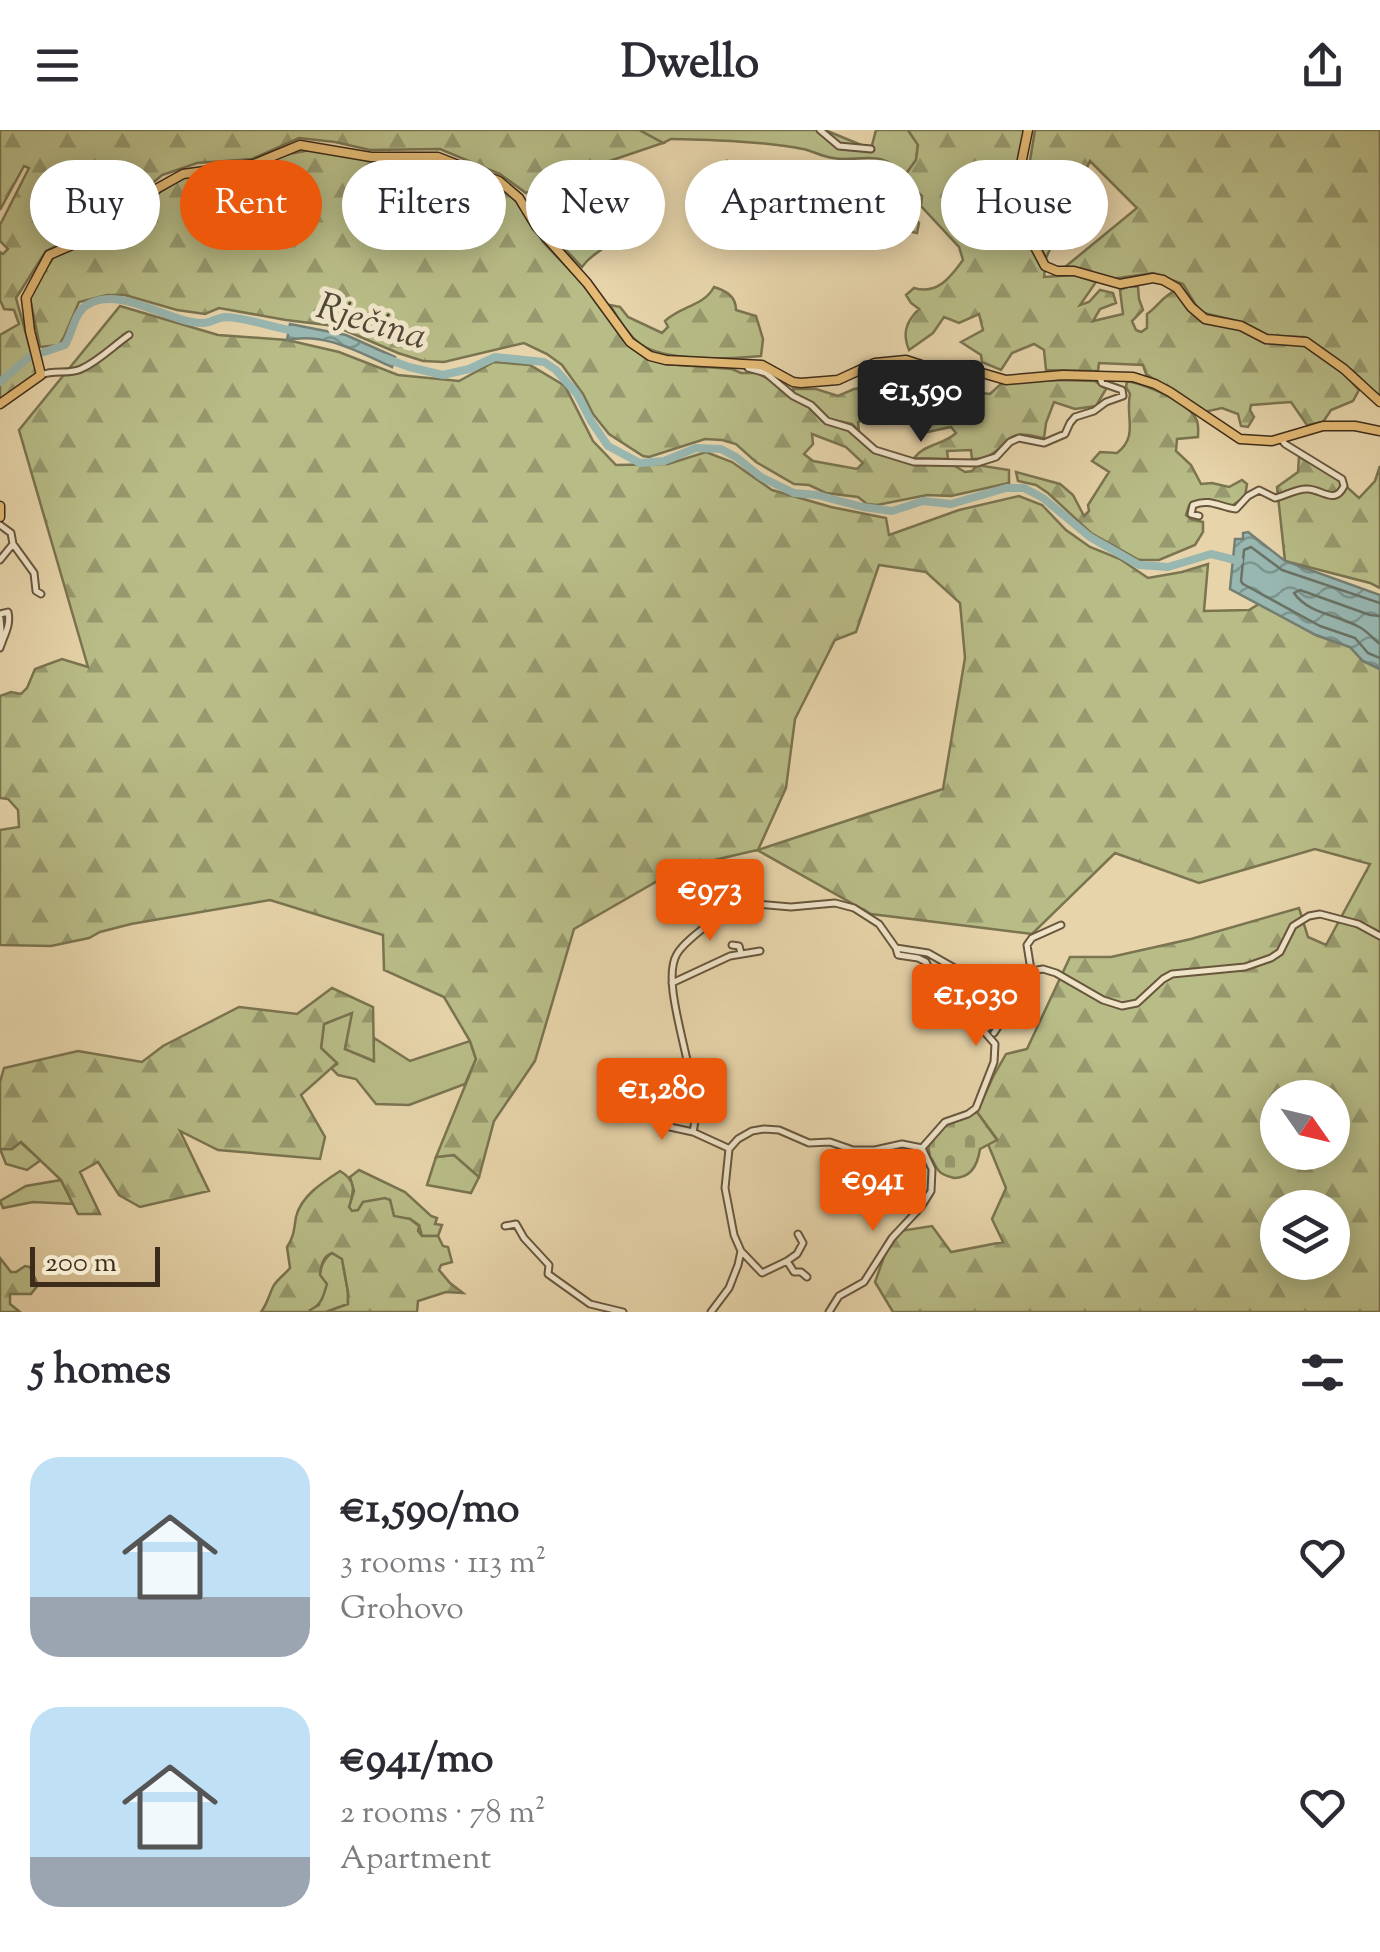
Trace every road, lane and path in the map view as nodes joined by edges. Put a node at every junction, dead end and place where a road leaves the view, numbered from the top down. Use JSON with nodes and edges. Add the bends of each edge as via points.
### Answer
{"nodes":[{"id":1,"x":820,"y":130,"type":"edge"},
{"id":2,"x":1028,"y":130,"type":"edge"},
{"id":3,"x":871,"y":149,"type":"dead end"},
{"id":4,"x":129,"y":335,"type":"dead end"},
{"id":5,"x":737,"y":363,"type":"junction"},
{"id":6,"x":41,"y":372,"type":"junction"},
{"id":7,"x":1099,"y":376,"type":"junction"},
{"id":8,"x":1380,"y":402,"type":"edge"},
{"id":9,"x":0,"y":404,"type":"edge"},
{"id":10,"x":1380,"y":430,"type":"edge"},
{"id":11,"x":1281,"y":440,"type":"junction"},
{"id":12,"x":0,"y":506,"type":"edge"},
{"id":13,"x":1199,"y":516,"type":"dead end"},
{"id":14,"x":0,"y":517,"type":"edge"},
{"id":15,"x":0,"y":526,"type":"edge"},
{"id":16,"x":14,"y":544,"type":"junction"},
{"id":17,"x":0,"y":560,"type":"edge"},
{"id":18,"x":41,"y":594,"type":"dead end"},
{"id":19,"x":0,"y":616,"type":"edge"},
{"id":20,"x":1,"y":645,"type":"edge"},
{"id":21,"x":732,"y":891,"type":"dead end"},
{"id":22,"x":723,"y":913,"type":"dead end"},
{"id":23,"x":1060,"y":926,"type":"dead end"},
{"id":24,"x":1380,"y":936,"type":"edge"},
{"id":25,"x":732,"y":945,"type":"dead end"},
{"id":26,"x":896,"y":948,"type":"junction"},
{"id":27,"x":760,"y":951,"type":"dead end"},
{"id":28,"x":740,"y":953,"type":"junction"},
{"id":29,"x":1031,"y":970,"type":"junction"},
{"id":30,"x":672,"y":983,"type":"junction"},
{"id":31,"x":974,"y":994,"type":"dead end"},
{"id":32,"x":1015,"y":1009,"type":"dead end"},
{"id":33,"x":972,"y":1020,"type":"junction"},
{"id":34,"x":990,"y":1031,"type":"junction"},
{"id":35,"x":994,"y":1044,"type":"junction"},
{"id":36,"x":652,"y":1112,"type":"dead end"},
{"id":37,"x":693,"y":1132,"type":"junction"},
{"id":38,"x":729,"y":1148,"type":"junction"},
{"id":39,"x":922,"y":1148,"type":"junction"},
{"id":40,"x":505,"y":1226,"type":"dead end"},
{"id":41,"x":798,"y":1234,"type":"dead end"},
{"id":42,"x":741,"y":1251,"type":"junction"},
{"id":43,"x":787,"y":1261,"type":"junction"},
{"id":44,"x":806,"y":1277,"type":"dead end"},
{"id":45,"x":623,"y":1312,"type":"edge"},
{"id":46,"x":711,"y":1312,"type":"edge"},
{"id":47,"x":829,"y":1312,"type":"edge"}],
"edges":[{"from":1,"to":3,"type":"street","via":[[839,146]]},
{"from":2,"to":8,"type":"main road","via":[[1018,209],[1046,266],[1120,284],[1163,280],[1205,318],[1315,347]]},
{"from":4,"to":6,"type":"street","via":[[80,370]]},
{"from":5,"to":6,"type":"main road","via":[[666,360],[636,348],[519,198],[499,182],[438,157],[370,157],[300,145],[254,164],[183,174],[86,239],[49,255],[26,298]]},
{"from":5,"to":7,"type":"main road","via":[[762,364],[801,383],[906,360],[1006,380]]},
{"from":5,"to":7,"type":"street","via":[[766,374],[875,450],[914,462],[977,462],[996,457],[1019,438],[1044,443],[1062,436],[1076,417],[1123,396]]},
{"from":6,"to":9,"type":"main road"},
{"from":7,"to":11,"type":"main road","via":[[1155,384],[1240,439]]},
{"from":10,"to":11,"type":"main road","via":[[1323,426]]},
{"from":11,"to":13,"type":"street","via":[[1342,479],[1341,493],[1307,488],[1275,498],[1259,490],[1236,509],[1205,501],[1192,505],[1190,514]]},
{"from":12,"to":14,"type":"main road"},
{"from":15,"to":16,"type":"street"},
{"from":16,"to":17,"type":"street"},
{"from":16,"to":18,"type":"street"},
{"from":19,"to":20,"type":"street"},
{"from":21,"to":26,"type":"street","via":[[750,892],[757,904],[854,908],[875,920]]},
{"from":22,"to":30,"type":"street","via":[[679,950]]},
{"from":23,"to":29,"type":"street","via":[[1029,941]]},
{"from":24,"to":29,"type":"street","via":[[1329,915],[1309,916],[1292,926],[1272,958],[1244,968],[1172,974],[1122,1006],[1056,973]]},
{"from":25,"to":28,"type":"street"},
{"from":26,"to":29,"type":"street","via":[[928,953],[980,978]]},
{"from":26,"to":33,"type":"street","via":[[901,956],[926,962],[939,988]]},
{"from":27,"to":28,"type":"street"},
{"from":28,"to":30,"type":"street"},
{"from":30,"to":37,"type":"street","via":[[696,1098]]},
{"from":31,"to":34,"type":"street"},
{"from":32,"to":34,"type":"street"},
{"from":33,"to":34,"type":"street"},
{"from":33,"to":35,"type":"street"},
{"from":34,"to":35,"type":"street"},
{"from":35,"to":39,"type":"street","via":[[994,1062],[974,1111],[945,1122]]},
{"from":36,"to":37,"type":"street","via":[[670,1127]]},
{"from":37,"to":38,"type":"street"},
{"from":38,"to":39,"type":"street","via":[[764,1129],[852,1150]]},
{"from":38,"to":42,"type":"street","via":[[725,1188]]},
{"from":39,"to":47,"type":"street","via":[[932,1169],[931,1191],[864,1282],[839,1296]]},
{"from":40,"to":45,"type":"street","via":[[516,1224],[549,1265],[548,1274],[590,1304]]},
{"from":41,"to":43,"type":"street","via":[[803,1243]]},
{"from":42,"to":43,"type":"street","via":[[762,1273]]},
{"from":42,"to":46,"type":"street","via":[[730,1288]]},
{"from":43,"to":44,"type":"street"}]}
